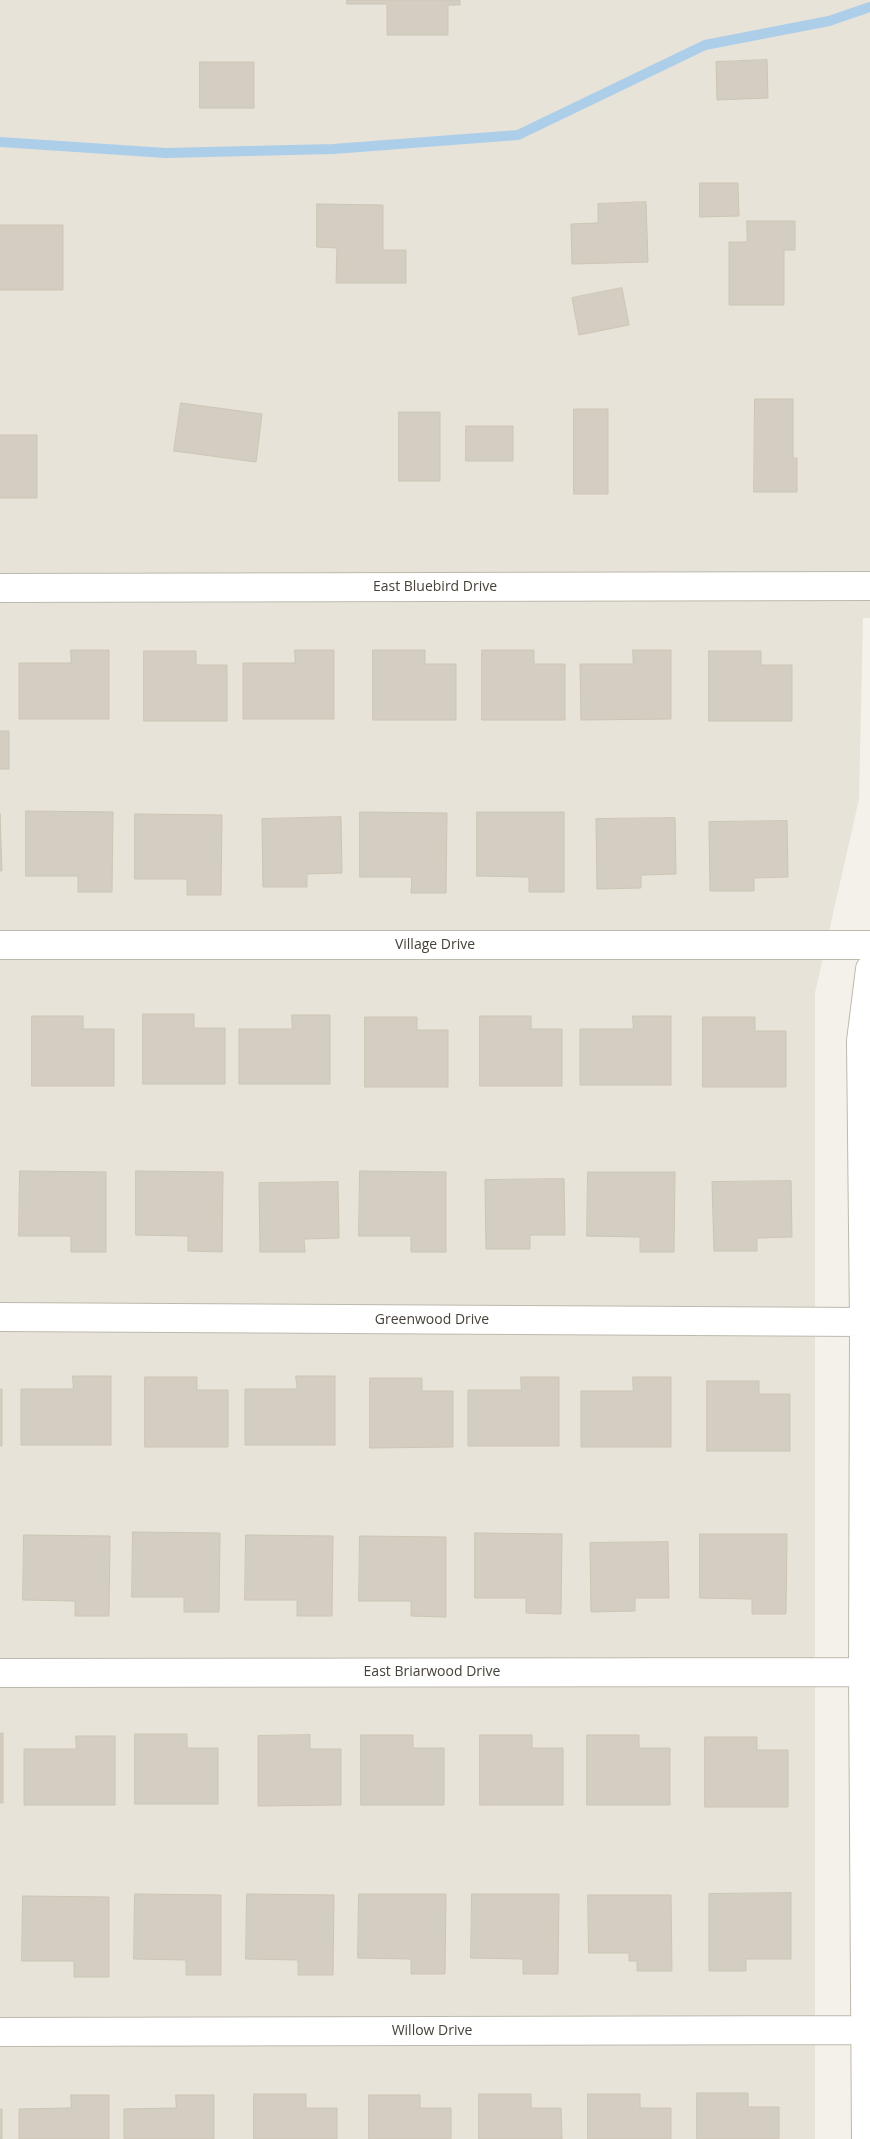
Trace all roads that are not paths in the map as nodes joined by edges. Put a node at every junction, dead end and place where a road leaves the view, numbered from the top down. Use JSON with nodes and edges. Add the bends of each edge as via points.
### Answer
{"nodes":[{"id":1,"x":870,"y":586,"type":"edge"},
{"id":2,"x":0,"y":588,"type":"edge"},
{"id":3,"x":0,"y":945,"type":"edge"},
{"id":4,"x":870,"y":946,"type":"edge"},
{"id":5,"x":870,"y":969,"type":"edge"},
{"id":6,"x":0,"y":1317,"type":"edge"},
{"id":7,"x":864,"y":1322,"type":"junction"},
{"id":8,"x":864,"y":1672,"type":"junction"},
{"id":9,"x":0,"y":1673,"type":"edge"},
{"id":10,"x":865,"y":2030,"type":"junction"},
{"id":11,"x":0,"y":2032,"type":"edge"},
{"id":12,"x":866,"y":2139,"type":"edge"}],
"edges":[{"from":1,"to":2,"type":"street","name":"East Bluebird Drive"},
{"from":3,"to":4,"type":"street","name":"Village Drive"},
{"from":5,"to":7,"type":"street","via":[[861,1041]]},
{"from":6,"to":7,"type":"street","name":"Greenwood Drive"},
{"from":7,"to":8,"type":"street"},
{"from":8,"to":9,"type":"street","name":"East Briarwood Drive"},
{"from":8,"to":10,"type":"street"},
{"from":10,"to":11,"type":"street","name":"Willow Drive"},
{"from":10,"to":12,"type":"street"}]}
